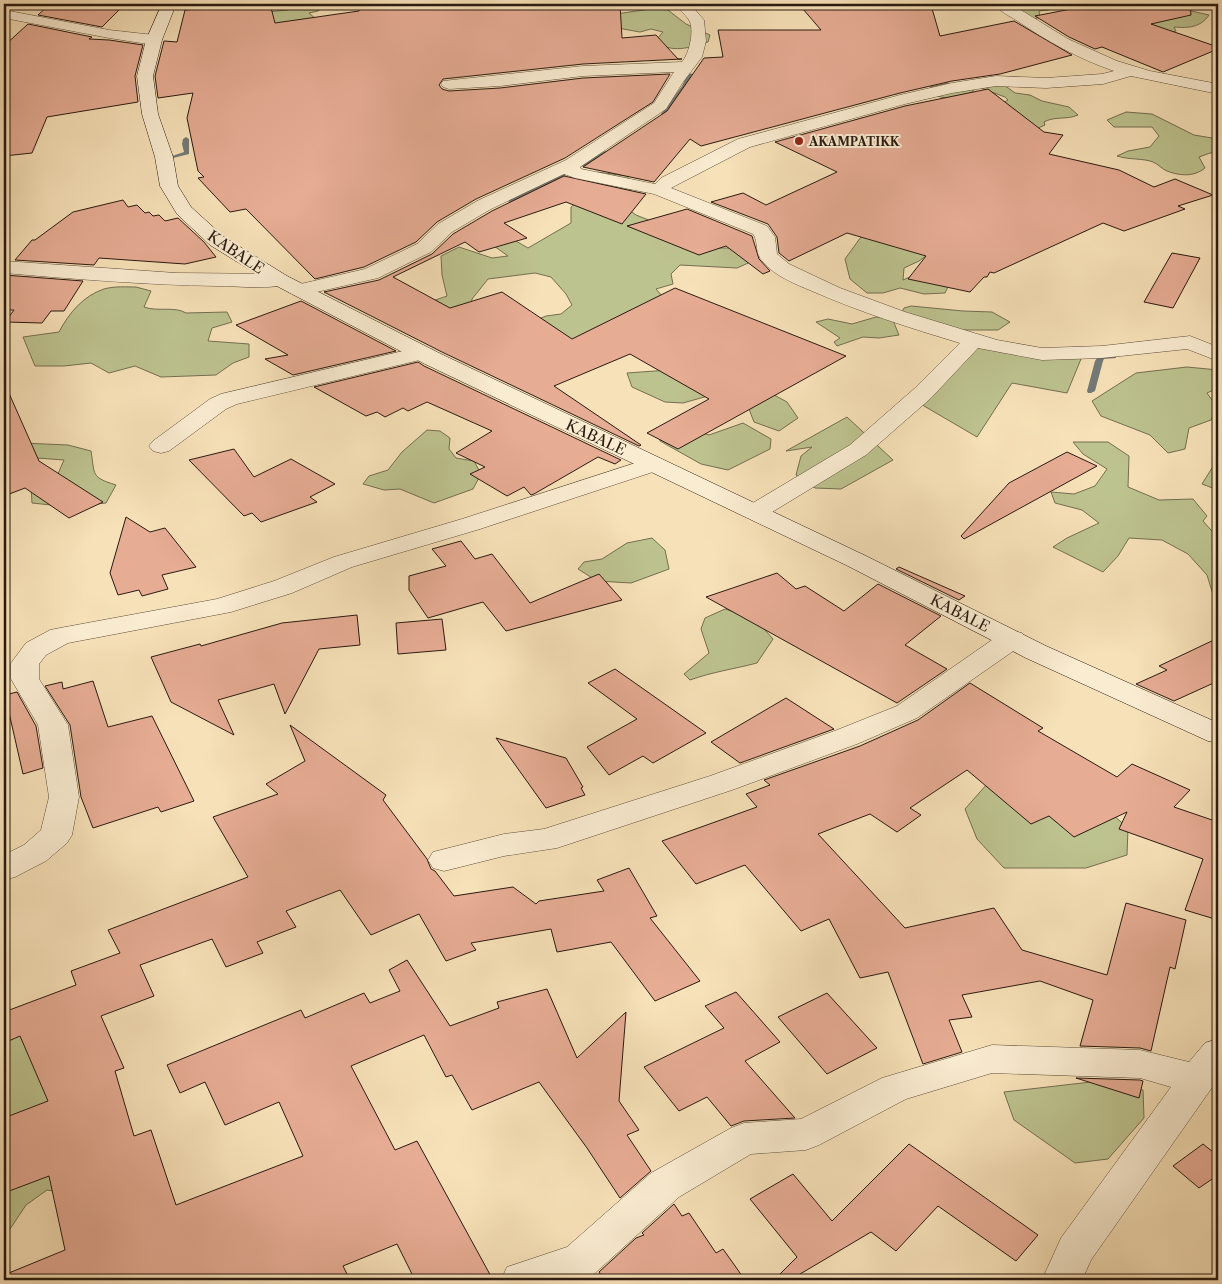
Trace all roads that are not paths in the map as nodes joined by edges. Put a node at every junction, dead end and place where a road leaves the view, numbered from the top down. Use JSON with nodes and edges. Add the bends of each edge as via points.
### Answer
{"nodes":[{"id":1,"x":169,"y":4,"type":"edge"},
{"id":2,"x":682,"y":4,"type":"edge"},
{"id":3,"x":1002,"y":4,"type":"edge"},
{"id":4,"x":4,"y":14,"type":"edge"},
{"id":5,"x":154,"y":40,"type":"junction"},
{"id":6,"x":686,"y":67,"type":"junction"},
{"id":7,"x":1130,"y":71,"type":"junction"},
{"id":8,"x":449,"y":84,"type":"dead end"},
{"id":9,"x":1218,"y":89,"type":"edge"},
{"id":10,"x":572,"y":164,"type":"junction"},
{"id":11,"x":659,"y":190,"type":"junction"},
{"id":12,"x":4,"y":267,"type":"edge"},
{"id":13,"x":290,"y":285,"type":"junction"},
{"id":14,"x":974,"y":340,"type":"junction"},
{"id":15,"x":420,"y":353,"type":"junction"},
{"id":16,"x":1218,"y":356,"type":"edge"},
{"id":17,"x":161,"y":446,"type":"dead end"},
{"id":18,"x":654,"y":464,"type":"junction"},
{"id":19,"x":755,"y":512,"type":"junction"},
{"id":20,"x":1012,"y":639,"type":"junction"},
{"id":21,"x":1218,"y":734,"type":"edge"},
{"id":22,"x":444,"y":860,"type":"dead end"},
{"id":23,"x":4,"y":869,"type":"edge"},
{"id":24,"x":1208,"y":1066,"type":"edge"},
{"id":25,"x":520,"y":1280,"type":"edge"},
{"id":26,"x":1062,"y":1280,"type":"edge"}],
"edges":[{"from":1,"to":5,"type":"street","name":"KABALE"},
{"from":2,"to":6,"type":"street","via":[[696,20],[698,40],[694,57]]},
{"from":3,"to":7,"type":"street","via":[[1069,44]]},
{"from":4,"to":5,"type":"street"},
{"from":5,"to":13,"type":"street","name":"KABALE","via":[[145,76],[150,114],[164,157],[169,186],[184,210],[210,236]]},
{"from":6,"to":8,"type":"street","via":[[584,71]]},
{"from":6,"to":10,"type":"street","via":[[660,106]]},
{"from":7,"to":9,"type":"street"},
{"from":7,"to":11,"type":"street","via":[[1103,79],[1046,83],[996,81],[900,100],[744,143],[667,182]]},
{"from":10,"to":11,"type":"street","via":[[570,170],[575,173]]},
{"from":10,"to":13,"type":"street","via":[[484,205],[445,228],[424,248],[371,274]]},
{"from":11,"to":14,"type":"street","via":[[760,230],[765,236],[764,244],[770,259],[812,285]]},
{"from":12,"to":13,"type":"street","via":[[121,277]]},
{"from":13,"to":15,"type":"street","name":"KABALE"},
{"from":14,"to":16,"type":"street","via":[[1042,354],[1102,352],[1190,342]]},
{"from":14,"to":19,"type":"street","via":[[923,393],[858,450]]},
{"from":15,"to":17,"type":"street","via":[[229,399]]},
{"from":15,"to":18,"type":"street","name":"KABALE"},
{"from":18,"to":19,"type":"street","name":"KABALE"},
{"from":18,"to":23,"type":"street","via":[[343,562],[283,588],[222,606],[60,636],[36,649],[25,663],[25,679],[53,725],[64,797],[56,835],[35,853]]},
{"from":19,"to":20,"type":"street","name":"KABALE"},
{"from":20,"to":21,"type":"street","name":"KABALE"},
{"from":20,"to":22,"type":"street","via":[[906,712],[847,737],[546,840],[504,845]]},
{"from":24,"to":25,"type":"street","via":[[992,1059],[894,1088],[806,1134],[744,1139],[665,1185],[580,1261]]},
{"from":24,"to":26,"type":"street","via":[[1075,1250]]}]}
